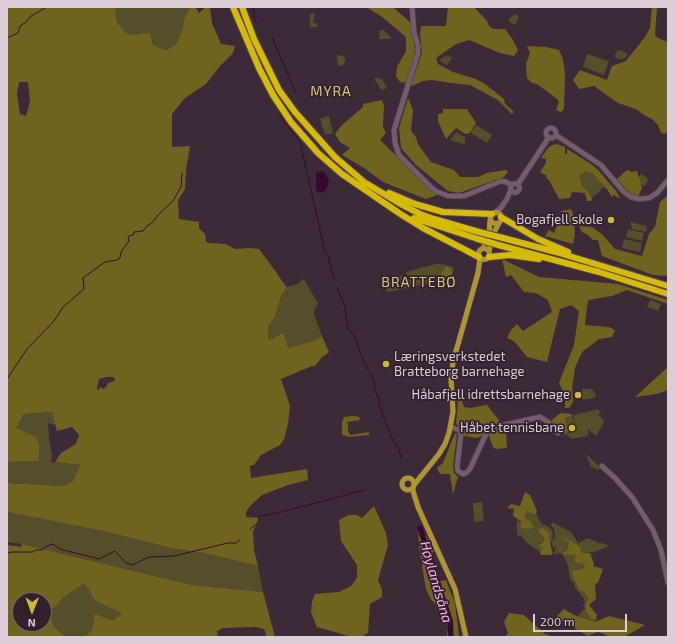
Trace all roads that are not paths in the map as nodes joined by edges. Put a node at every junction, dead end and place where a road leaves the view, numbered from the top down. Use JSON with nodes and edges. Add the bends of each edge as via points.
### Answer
{"nodes":[{"id":1,"x":233,"y":7,"type":"edge"},
{"id":2,"x":242,"y":7,"type":"edge"},
{"id":3,"x":412,"y":7,"type":"edge"},
{"id":4,"x":556,"y":136,"type":"junction"},
{"id":5,"x":549,"y":137,"type":"junction"},
{"id":6,"x":668,"y":180,"type":"edge"},
{"id":7,"x":364,"y":182,"type":"junction"},
{"id":8,"x":518,"y":184,"type":"junction"},
{"id":9,"x":511,"y":187,"type":"junction"},
{"id":10,"x":516,"y":192,"type":"junction"},
{"id":11,"x":389,"y":206,"type":"junction"},
{"id":12,"x":493,"y":213,"type":"junction"},
{"id":13,"x":500,"y":219,"type":"junction"},
{"id":14,"x":490,"y":220,"type":"junction"},
{"id":15,"x":481,"y":250,"type":"junction"},
{"id":16,"x":488,"y":256,"type":"junction"},
{"id":17,"x":480,"y":258,"type":"junction"},
{"id":18,"x":620,"y":271,"type":"junction"},
{"id":19,"x":598,"y":272,"type":"junction"},
{"id":20,"x":478,"y":273,"type":"junction"},
{"id":21,"x":668,"y":286,"type":"edge"},
{"id":22,"x":668,"y":294,"type":"edge"},
{"id":23,"x":451,"y":427,"type":"junction"},
{"id":24,"x":558,"y":433,"type":"dead end"},
{"id":25,"x":431,"y":465,"type":"junction"},
{"id":26,"x":602,"y":466,"type":"dead end"},
{"id":27,"x":409,"y":478,"type":"junction"},
{"id":28,"x":413,"y":486,"type":"junction"},
{"id":29,"x":406,"y":490,"type":"junction"},
{"id":30,"x":418,"y":507,"type":"junction"},
{"id":31,"x":668,"y":583,"type":"edge"},
{"id":32,"x":466,"y":637,"type":"edge"}],
"edges":[{"from":1,"to":11,"type":"highway","via":[[267,84],[291,122],[329,163]]},
{"from":2,"to":7,"type":"highway","via":[[254,39],[279,90],[335,157]]},
{"from":3,"to":9,"type":"street","via":[[418,53],[394,130],[395,143],[400,155],[432,189],[448,196],[464,196],[501,181]]},
{"from":4,"to":5,"type":"street"},
{"from":4,"to":5,"type":"street","via":[[556,131],[551,127],[546,131]]},
{"from":4,"to":6,"type":"street","via":[[601,165],[631,198],[649,198]]},
{"from":5,"to":8,"type":"street"},
{"from":7,"to":12,"type":"highway","via":[[398,198],[443,212]]},
{"from":7,"to":18,"type":"highway","bridge":true,"via":[[420,214]]},
{"from":8,"to":9,"type":"street","via":[[515,183]]},
{"from":8,"to":10,"type":"street","via":[[520,189]]},
{"from":9,"to":10,"type":"street"},
{"from":9,"to":12,"type":"street","via":[[501,208]]},
{"from":10,"to":13,"type":"street"},
{"from":11,"to":17,"type":"highway","via":[[423,228]]},
{"from":11,"to":19,"type":"highway","bridge":true,"via":[[414,219],[478,240]]},
{"from":12,"to":13,"type":"main road","via":[[498,213]]},
{"from":12,"to":14,"type":"main road"},
{"from":13,"to":14,"type":"main road","via":[[494,224]]},
{"from":13,"to":16,"type":"main road","via":[[492,236]]},
{"from":13,"to":18,"type":"highway","via":[[548,244]]},
{"from":14,"to":15,"type":"main road","via":[[489,234]]},
{"from":15,"to":16,"type":"main road","via":[[486,248]]},
{"from":15,"to":17,"type":"main road","via":[[478,254]]},
{"from":16,"to":17,"type":"main road"},
{"from":16,"to":19,"type":"highway","via":[[510,255]]},
{"from":16,"to":20,"type":"main road"},
{"from":17,"to":20,"type":"main road"},
{"from":18,"to":21,"type":"highway"},
{"from":19,"to":22,"type":"highway"},
{"from":20,"to":23,"type":"main road","via":[[453,362]]},
{"from":23,"to":24,"type":"street","via":[[459,430],[461,434],[457,467],[463,474],[470,469],[489,430],[540,417]]},
{"from":23,"to":25,"type":"main road","via":[[442,449]]},
{"from":25,"to":27,"type":"main road"},
{"from":25,"to":28,"type":"main road"},
{"from":26,"to":31,"type":"street","via":[[622,485],[642,512],[657,540]]},
{"from":27,"to":28,"type":"main road"},
{"from":27,"to":29,"type":"main road","via":[[402,482]]},
{"from":28,"to":29,"type":"main road"},
{"from":28,"to":30,"type":"main road"},
{"from":29,"to":30,"type":"main road"},
{"from":30,"to":32,"type":"main road","via":[[454,589]]}]}
